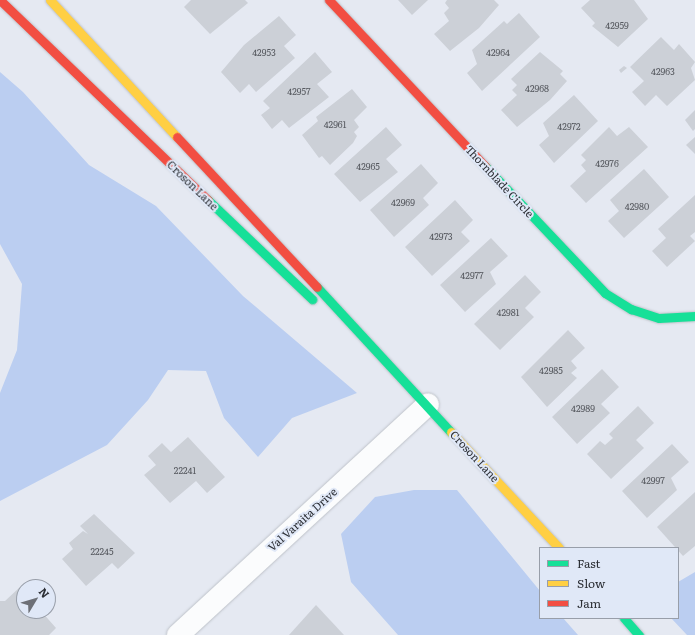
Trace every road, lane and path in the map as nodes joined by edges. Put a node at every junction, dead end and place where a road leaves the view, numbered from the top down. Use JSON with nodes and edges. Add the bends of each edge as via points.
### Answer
{"nodes":[{"id":1,"x":0,"y":0,"type":"edge"},
{"id":2,"x":50,"y":0,"type":"edge"},
{"id":3,"x":329,"y":0,"type":"edge"},
{"id":4,"x":695,"y":316,"type":"edge"},
{"id":5,"x":391,"y":365,"type":"junction"},
{"id":6,"x":428,"y":404,"type":"junction"},
{"id":7,"x":558,"y":547,"type":"edge"},
{"id":8,"x":625,"y":619,"type":"edge"},
{"id":9,"x":178,"y":635,"type":"edge"},
{"id":10,"x":639,"y":635,"type":"edge"}],
"edges":[{"from":1,"to":5,"type":"main road","name":"Croson Lane","via":[[305,293]]},
{"from":2,"to":5,"type":"main road","name":"Croson Lane"},
{"from":3,"to":4,"type":"main road","name":"Thornblade Circle","via":[[605,293],[631,309],[659,318]]},
{"from":5,"to":6,"type":"main road","name":"Croson Lane"},
{"from":6,"to":7,"type":"main road","name":"Croson Lane"},
{"from":6,"to":9,"type":"street","name":"Val Varaita Drive"},
{"from":8,"to":10,"type":"main road"}]}
